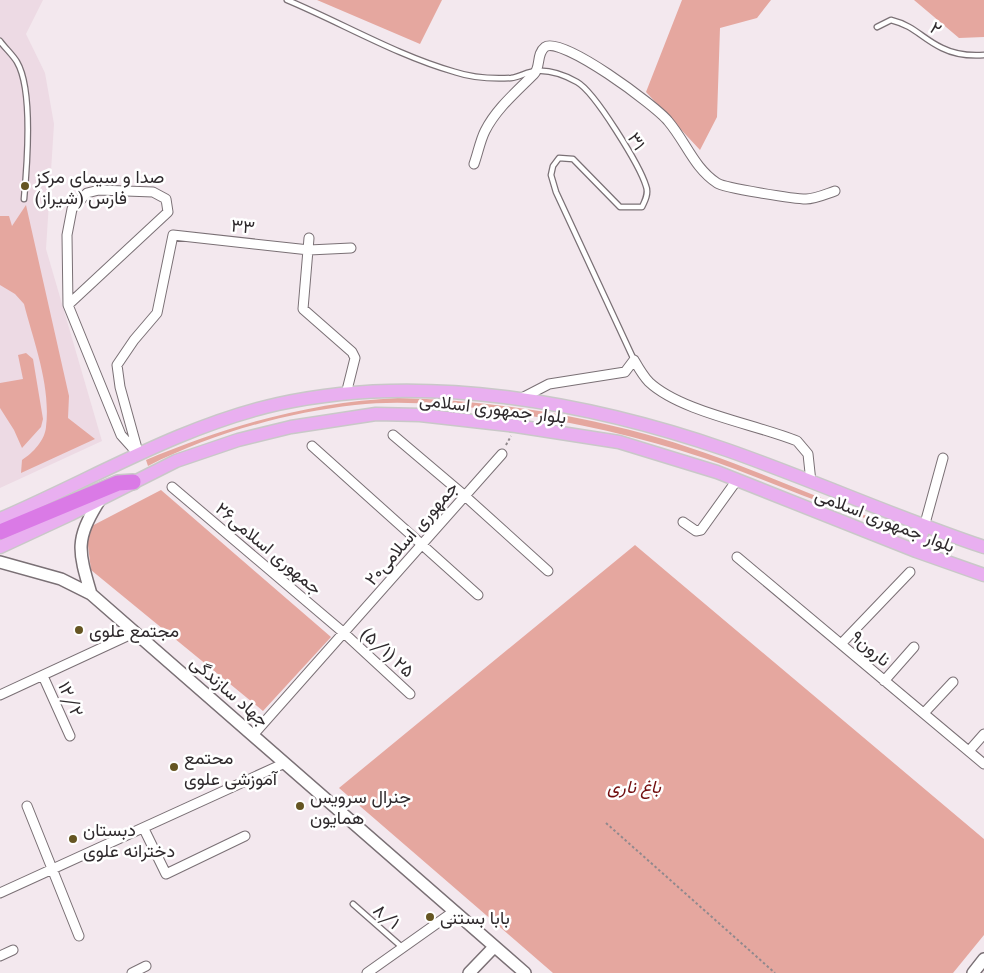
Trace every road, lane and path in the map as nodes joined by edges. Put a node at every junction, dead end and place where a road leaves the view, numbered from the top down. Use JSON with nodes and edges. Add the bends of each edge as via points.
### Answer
{"nodes":[{"id":1,"x":287,"y":0,"type":"edge"},
{"id":2,"x":877,"y":27,"type":"dead end"},
{"id":3,"x":0,"y":41,"type":"edge"},
{"id":4,"x":984,"y":55,"type":"edge"},
{"id":5,"x":537,"y":71,"type":"junction"},
{"id":6,"x":474,"y":164,"type":"dead end"},
{"id":7,"x":835,"y":191,"type":"dead end"},
{"id":8,"x":24,"y":199,"type":"dead end"},
{"id":9,"x":309,"y":238,"type":"dead end"},
{"id":10,"x":351,"y":248,"type":"dead end"},
{"id":11,"x":309,"y":250,"type":"junction"},
{"id":12,"x":68,"y":305,"type":"junction"},
{"id":13,"x":634,"y":360,"type":"junction"},
{"id":14,"x":346,"y":394,"type":"junction"},
{"id":15,"x":520,"y":400,"type":"junction"},
{"id":16,"x":516,"y":426,"type":"junction"},
{"id":17,"x":393,"y":435,"type":"dead end"},
{"id":18,"x":312,"y":446,"type":"dead end"},
{"id":19,"x":502,"y":454,"type":"joint"},
{"id":20,"x":139,"y":455,"type":"junction"},
{"id":21,"x":943,"y":458,"type":"dead end"},
{"id":22,"x":736,"y":480,"type":"junction"},
{"id":23,"x":133,"y":482,"type":"junction"},
{"id":24,"x":810,"y":482,"type":"junction"},
{"id":25,"x":172,"y":487,"type":"dead end"},
{"id":26,"x":465,"y":496,"type":"junction"},
{"id":27,"x":99,"y":501,"type":"junction"},
{"id":28,"x":0,"y":519,"type":"edge"},
{"id":29,"x":684,"y":522,"type":"dead end"},
{"id":30,"x":924,"y":527,"type":"junction"},
{"id":31,"x":0,"y":532,"type":"edge"},
{"id":32,"x":423,"y":544,"type":"junction"},
{"id":33,"x":0,"y":547,"type":"edge"},
{"id":34,"x":984,"y":547,"type":"edge"},
{"id":35,"x":916,"y":551,"type":"junction"},
{"id":36,"x":736,"y":557,"type":"dead end"},
{"id":37,"x":0,"y":562,"type":"edge"},
{"id":38,"x":548,"y":571,"type":"dead end"},
{"id":39,"x":910,"y":572,"type":"dead end"},
{"id":40,"x":984,"y":575,"type":"edge"},
{"id":41,"x":91,"y":594,"type":"junction"},
{"id":42,"x":478,"y":595,"type":"dead end"},
{"id":43,"x":136,"y":632,"type":"junction"},
{"id":44,"x":344,"y":633,"type":"junction"},
{"id":45,"x":841,"y":644,"type":"junction"},
{"id":46,"x":914,"y":647,"type":"dead end"},
{"id":47,"x":43,"y":676,"type":"junction"},
{"id":48,"x":884,"y":681,"type":"junction"},
{"id":49,"x":953,"y":682,"type":"dead end"},
{"id":50,"x":410,"y":694,"type":"dead end"},
{"id":51,"x":0,"y":695,"type":"edge"},
{"id":52,"x":924,"y":713,"type":"junction"},
{"id":53,"x":984,"y":734,"type":"edge"},
{"id":54,"x":253,"y":735,"type":"junction"},
{"id":55,"x":70,"y":736,"type":"dead end"},
{"id":56,"x":969,"y":751,"type":"junction"},
{"id":57,"x":285,"y":763,"type":"junction"},
{"id":58,"x":984,"y":764,"type":"edge"},
{"id":59,"x":27,"y":806,"type":"dead end"},
{"id":60,"x":606,"y":823,"type":"dead end"},
{"id":61,"x":144,"y":828,"type":"junction"},
{"id":62,"x":245,"y":836,"type":"dead end"},
{"id":63,"x":53,"y":869,"type":"junction"},
{"id":64,"x":0,"y":893,"type":"edge"},
{"id":65,"x":353,"y":904,"type":"dead end"},
{"id":66,"x":453,"y":912,"type":"junction"},
{"id":67,"x":79,"y":936,"type":"dead end"},
{"id":68,"x":494,"y":947,"type":"junction"},
{"id":69,"x":403,"y":948,"type":"junction"},
{"id":70,"x":13,"y":950,"type":"dead end"},
{"id":71,"x":0,"y":956,"type":"edge"},
{"id":72,"x":984,"y":959,"type":"edge"},
{"id":73,"x":146,"y":966,"type":"dead end"},
{"id":74,"x":132,"y":973,"type":"edge"},
{"id":75,"x":368,"y":973,"type":"edge"},
{"id":76,"x":469,"y":973,"type":"edge"},
{"id":77,"x":525,"y":973,"type":"edge"},
{"id":78,"x":775,"y":973,"type":"edge"},
{"id":79,"x":973,"y":973,"type":"edge"}],
"edges":[{"from":1,"to":5,"type":"lane","name":"۳۱","via":[[456,73],[514,78]]},
{"from":2,"to":4,"type":"lane","name":"۲","via":[[891,20],[908,24],[943,49],[970,56]]},
{"from":3,"to":8,"type":"lane","via":[[18,63],[26,98],[28,159]]},
{"from":5,"to":6,"type":"street","via":[[498,110],[484,132]]},
{"from":5,"to":7,"type":"street","via":[[541,53],[552,45],[585,60],[648,101],[669,122],[703,173],[719,185],[807,199]]},
{"from":5,"to":13,"type":"lane","name":"۳۱","via":[[555,73],[579,83],[596,100],[647,188],[642,207],[620,207],[573,159],[559,158],[551,175]]},
{"from":9,"to":11,"type":"street"},
{"from":10,"to":11,"type":"street","name":"۳۳"},
{"from":11,"to":14,"type":"street","via":[[303,309],[352,352],[355,358]]},
{"from":11,"to":20,"type":"street","name":"۳۳","via":[[173,235],[157,313],[118,365],[120,387]]},
{"from":12,"to":12,"type":"street","via":[[67,235],[72,209],[78,200],[99,190],[153,192],[166,199],[168,212]]},
{"from":12,"to":20,"type":"street","via":[[121,435]]},
{"from":13,"to":15,"type":"street","via":[[625,372],[549,384]]},
{"from":13,"to":24,"type":"street","via":[[649,381],[678,400],[797,440],[808,454]]},
{"from":14,"to":15,"type":"main road","name":"بلوار جمهوری اسلامی","via":[[427,390]]},
{"from":14,"to":20,"type":"main road","name":"بلوار جمهوری اسلامی","via":[[278,404],[238,416]]},
{"from":15,"to":24,"type":"main road","name":"بلوار جمهوری اسلامی","via":[[626,419],[726,450]]},
{"from":16,"to":19,"type":"path"},
{"from":16,"to":22,"type":"main road","name":"بلوار جمهوری اسلامی","via":[[620,442]]},
{"from":16,"to":23,"type":"main road","name":"بلوار جمهوری اسلامی","via":[[420,416],[370,415],[296,426],[238,440],[176,461]]},
{"from":17,"to":26,"type":"street"},
{"from":18,"to":32,"type":"street"},
{"from":19,"to":26,"type":"street","name":"جمهوری اسلامی۲۰"},
{"from":20,"to":28,"type":"main road","name":"بلوار جمهوری اسلامی"},
{"from":21,"to":30,"type":"street"},
{"from":22,"to":29,"type":"street","via":[[701,530],[696,531]]},
{"from":22,"to":35,"type":"main road","name":"بلوار جمهوری اسلامی"},
{"from":23,"to":27,"type":"main road","name":"بلوار جمهوری اسلامی"},
{"from":23,"to":31,"type":"highway","via":[[118,483]]},
{"from":24,"to":30,"type":"main road","name":"بلوار جمهوری اسلامی"},
{"from":25,"to":44,"type":"street","name":"جمهوری اسلامی۲۶"},
{"from":26,"to":32,"type":"street","name":"جمهوری اسلامی۲۰"},
{"from":26,"to":38,"type":"street"},
{"from":27,"to":33,"type":"main road","name":"بلوار جمهوری اسلامی"},
{"from":27,"to":41,"type":"main road","via":[[81,537],[84,569]]},
{"from":30,"to":34,"type":"main road","name":"بلوار جمهوری اسلامی"},
{"from":30,"to":35,"type":"main road"},
{"from":32,"to":42,"type":"street"},
{"from":32,"to":44,"type":"street","name":"جمهوری اسلامی۲۰"},
{"from":35,"to":40,"type":"main road","name":"بلوار جمهوری اسلامی"},
{"from":36,"to":45,"type":"street","name":"نارون۹"},
{"from":37,"to":41,"type":"main road","name":"جهاد سازندگی","via":[[61,579]]},
{"from":39,"to":45,"type":"street"},
{"from":41,"to":43,"type":"main road","name":"جهاد سازندگی"},
{"from":43,"to":47,"type":"street"},
{"from":43,"to":54,"type":"main road","name":"جهاد سازندگی"},
{"from":44,"to":50,"type":"street","name":"(۵/۱) ۲۵"},
{"from":44,"to":54,"type":"street","name":"جمهوری اسلامی۲۰"},
{"from":45,"to":48,"type":"street","name":"نارون۹"},
{"from":46,"to":48,"type":"street"},
{"from":47,"to":51,"type":"street"},
{"from":47,"to":55,"type":"street","name":"۱۲/۲"},
{"from":48,"to":52,"type":"street","name":"نارون۹"},
{"from":49,"to":52,"type":"street"},
{"from":52,"to":56,"type":"street","name":"نارون۹"},
{"from":53,"to":56,"type":"street"},
{"from":54,"to":57,"type":"main road","name":"جهاد سازندگی"},
{"from":56,"to":58,"type":"street","name":"نارون۹"},
{"from":57,"to":61,"type":"street"},
{"from":57,"to":66,"type":"main road","name":"جهاد سازندگی"},
{"from":59,"to":63,"type":"street"},
{"from":60,"to":78,"type":"path"},
{"from":61,"to":62,"type":"street","via":[[166,874]]},
{"from":61,"to":63,"type":"street"},
{"from":63,"to":64,"type":"street"},
{"from":63,"to":67,"type":"street"},
{"from":65,"to":69,"type":"lane","name":"۸/۱"},
{"from":66,"to":68,"type":"main road","name":"جهاد سازندگی"},
{"from":66,"to":69,"type":"street"},
{"from":68,"to":76,"type":"main road"},
{"from":68,"to":77,"type":"main road","name":"جهاد سازندگی"},
{"from":69,"to":75,"type":"street"},
{"from":70,"to":71,"type":"street"},
{"from":72,"to":79,"type":"main road"},
{"from":73,"to":74,"type":"street"}]}
